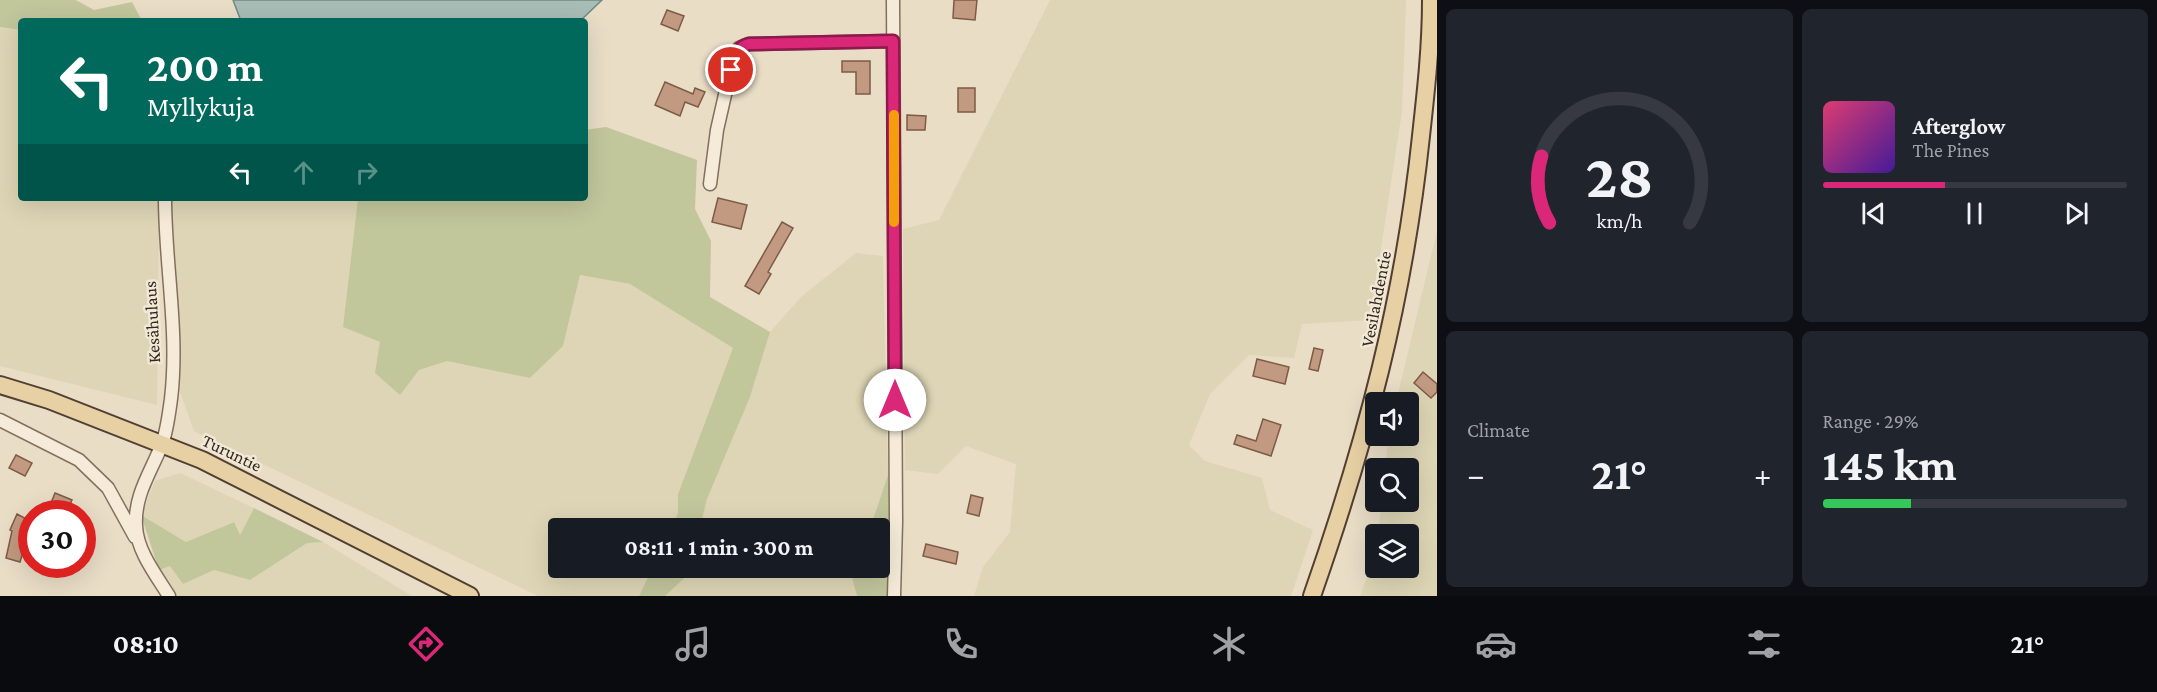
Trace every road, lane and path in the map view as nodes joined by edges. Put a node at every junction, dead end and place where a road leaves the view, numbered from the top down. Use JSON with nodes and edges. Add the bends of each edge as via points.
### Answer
{"nodes":[{"id":1,"x":893,"y":0,"type":"edge"},
{"id":2,"x":1431,"y":0,"type":"edge"},
{"id":3,"x":893,"y":41,"type":"junction"},
{"id":4,"x":710,"y":184,"type":"dead end"},
{"id":5,"x":165,"y":201,"type":"edge"},
{"id":6,"x":0,"y":385,"type":"edge"},
{"id":7,"x":0,"y":420,"type":"edge"},
{"id":8,"x":162,"y":442,"type":"junction"},
{"id":9,"x":141,"y":549,"type":"junction"},
{"id":10,"x":436,"y":581,"type":"junction"},
{"id":11,"x":169,"y":596,"type":"edge"},
{"id":12,"x":456,"y":596,"type":"edge"},
{"id":13,"x":470,"y":596,"type":"edge"},
{"id":14,"x":894,"y":596,"type":"edge"},
{"id":15,"x":1312,"y":596,"type":"edge"}],
"edges":[{"from":1,"to":3,"type":"street"},
{"from":2,"to":15,"type":"main road","name":"Vesilahdentie","via":[[1417,176],[1392,323],[1368,427]]},
{"from":3,"to":4,"type":"street","via":[[749,44],[739,48],[734,55],[717,130]]},
{"from":3,"to":14,"type":"street"},
{"from":5,"to":8,"type":"street","name":"Kesähulaus","via":[[174,355],[171,400]]},
{"from":6,"to":8,"type":"main road","name":"Turuntie"},
{"from":7,"to":9,"type":"street","via":[[79,460],[108,488]]},
{"from":8,"to":9,"type":"street","name":"Kesähulaus","via":[[143,483],[137,508]]},
{"from":8,"to":10,"type":"main road","name":"Turuntie"},
{"from":9,"to":11,"type":"street"},
{"from":10,"to":12,"type":"main road","name":"Turuntie"},
{"from":10,"to":13,"type":"main road","name":"Turuntie"}]}
